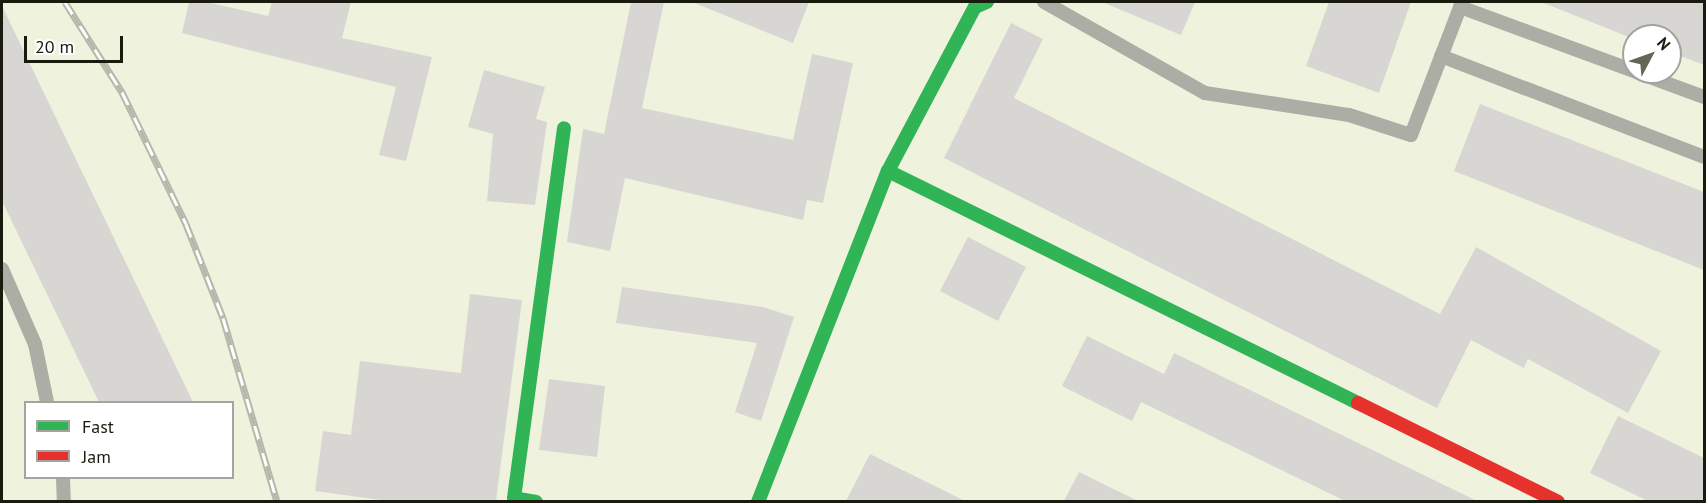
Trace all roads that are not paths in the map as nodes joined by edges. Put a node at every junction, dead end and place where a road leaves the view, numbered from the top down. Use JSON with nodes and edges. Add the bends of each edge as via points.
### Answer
{"nodes":[{"id":1,"x":1044,"y":2,"type":"edge"},
{"id":2,"x":975,"y":3,"type":"edge"},
{"id":3,"x":1461,"y":4,"type":"edge"},
{"id":4,"x":1441,"y":56,"type":"junction"},
{"id":5,"x":1622,"y":67,"type":"edge"},
{"id":6,"x":1668,"y":84,"type":"edge"},
{"id":7,"x":1704,"y":97,"type":"edge"},
{"id":8,"x":564,"y":128,"type":"dead end"},
{"id":9,"x":1704,"y":157,"type":"edge"},
{"id":10,"x":888,"y":171,"type":"junction"},
{"id":11,"x":2,"y":269,"type":"edge"},
{"id":12,"x":47,"y":401,"type":"edge"},
{"id":13,"x":63,"y":479,"type":"edge"},
{"id":14,"x":64,"y":501,"type":"edge"},
{"id":15,"x":536,"y":501,"type":"edge"},
{"id":16,"x":758,"y":501,"type":"edge"},
{"id":17,"x":1558,"y":501,"type":"edge"}],
"edges":[{"from":1,"to":4,"type":"lane","via":[[1205,93],[1349,115],[1411,135]]},
{"from":2,"to":10,"type":"street"},
{"from":3,"to":4,"type":"lane"},
{"from":3,"to":5,"type":"lane"},
{"from":4,"to":9,"type":"lane"},
{"from":6,"to":7,"type":"lane"},
{"from":8,"to":15,"type":"street","via":[[514,498]]},
{"from":10,"to":16,"type":"street"},
{"from":10,"to":17,"type":"street"},
{"from":11,"to":12,"type":"lane","via":[[35,344]]},
{"from":13,"to":14,"type":"lane"}]}
